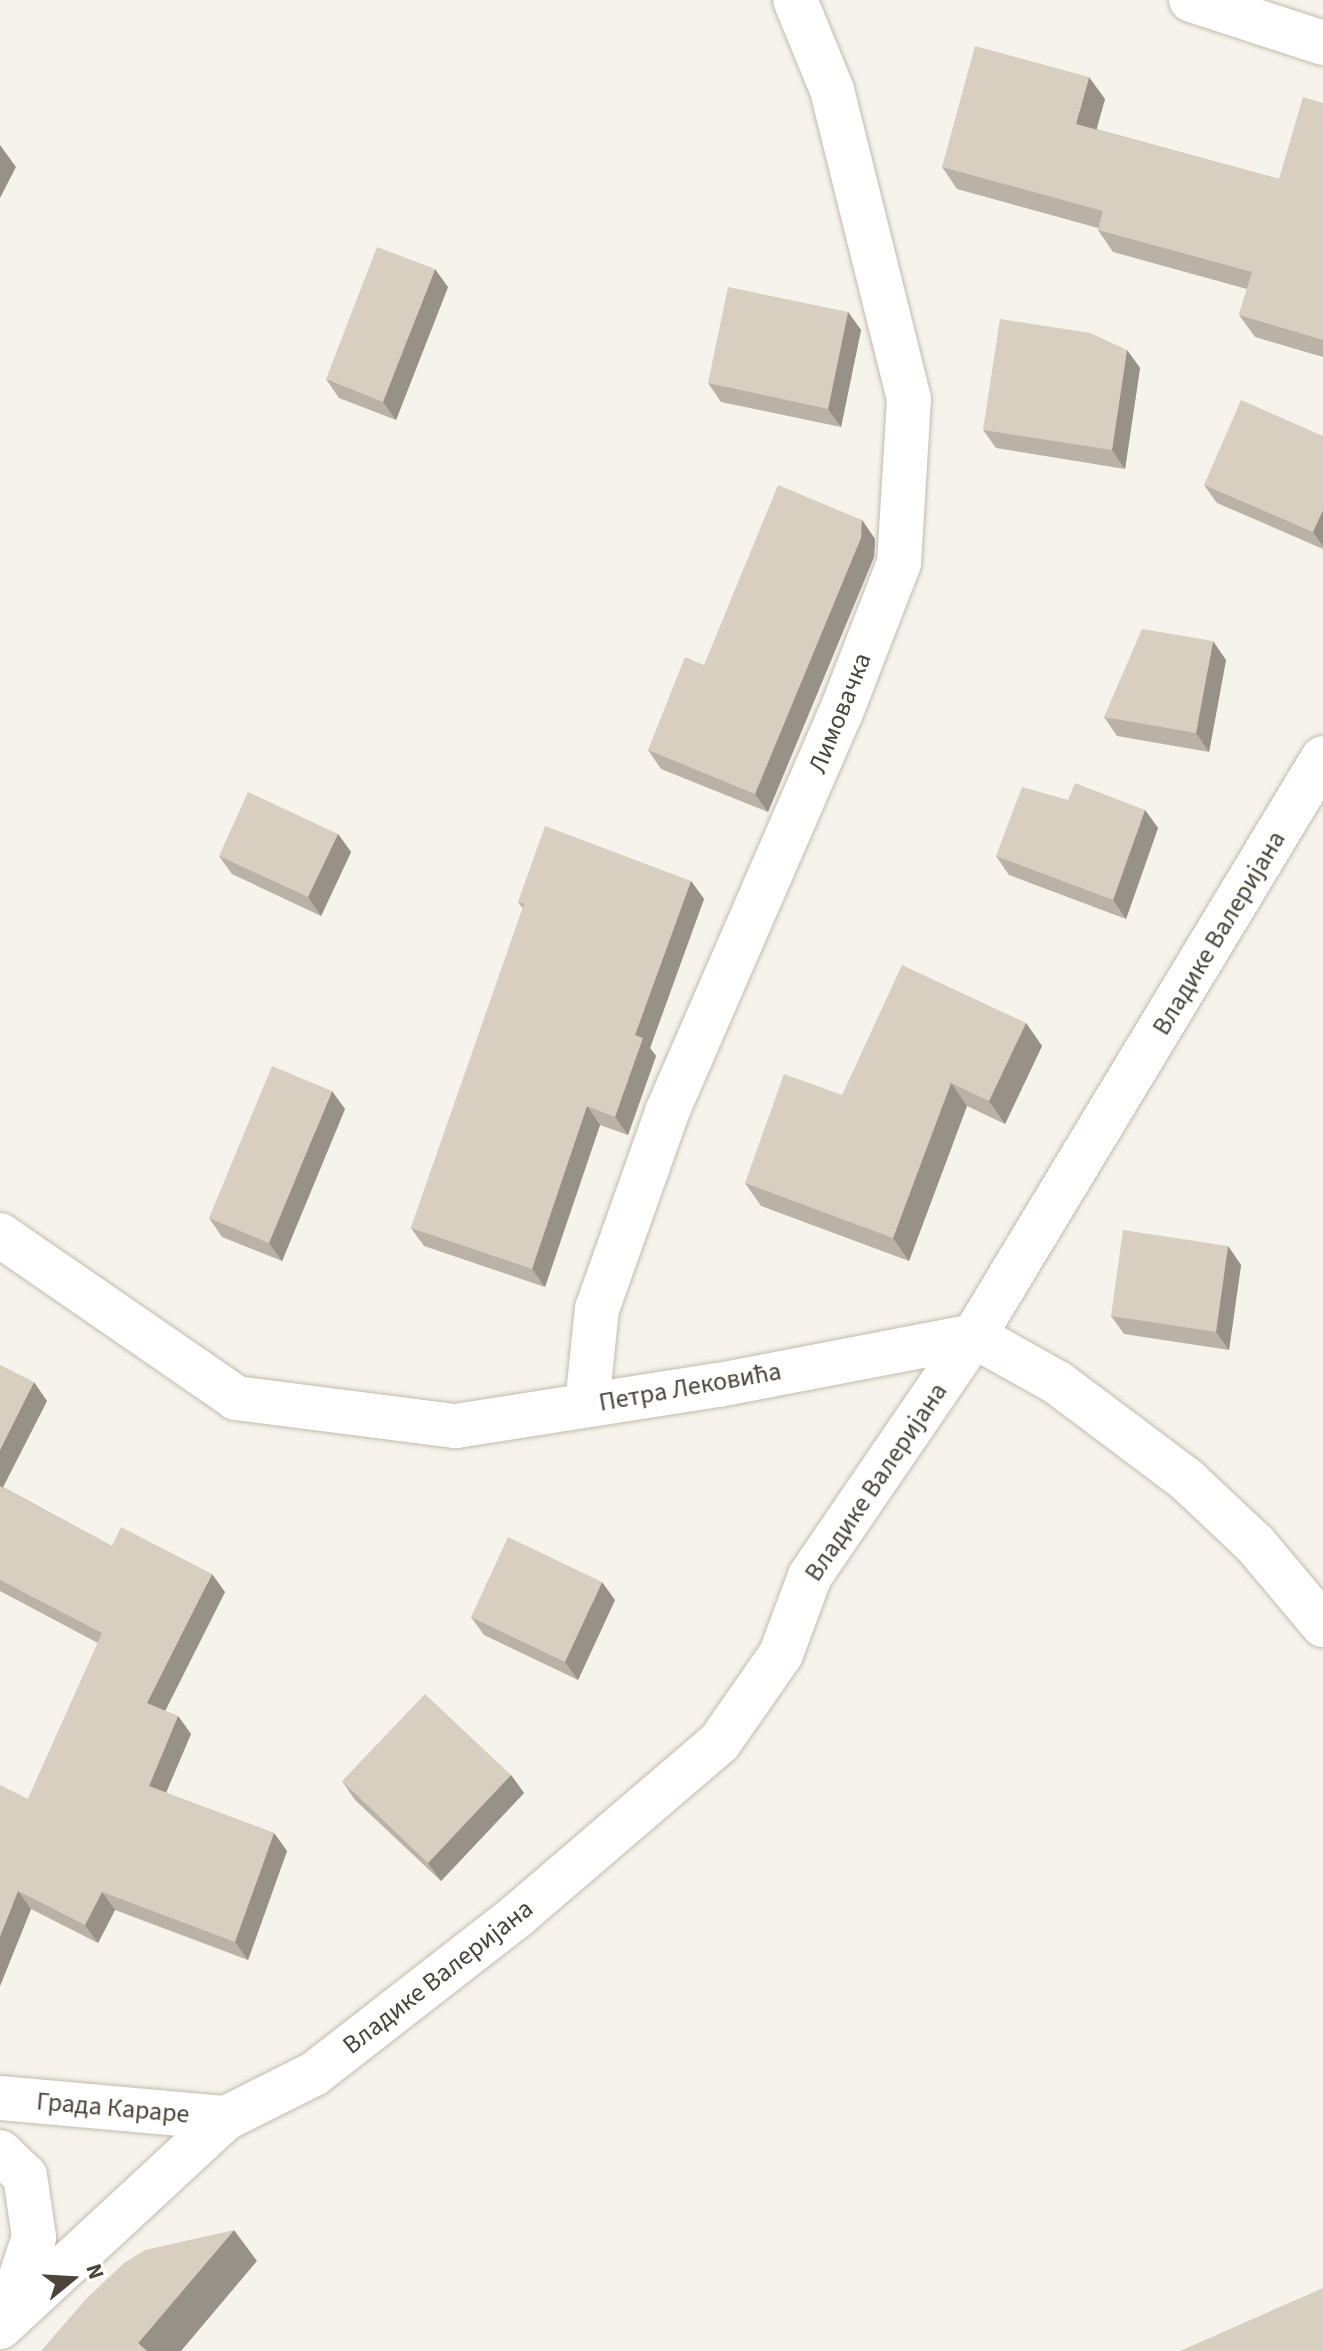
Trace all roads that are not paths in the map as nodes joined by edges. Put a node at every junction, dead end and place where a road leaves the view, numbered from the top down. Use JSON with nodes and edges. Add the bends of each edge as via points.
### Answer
{"nodes":[{"id":1,"x":795,"y":0,"type":"edge"},
{"id":2,"x":1191,"y":0,"type":"edge"},
{"id":3,"x":1323,"y":43,"type":"edge"},
{"id":4,"x":1323,"y":758,"type":"edge"},
{"id":5,"x":0,"y":1235,"type":"edge"},
{"id":6,"x":974,"y":1336,"type":"junction"},
{"id":7,"x":587,"y":1405,"type":"junction"},
{"id":8,"x":1323,"y":1625,"type":"edge"},
{"id":9,"x":0,"y":2098,"type":"edge"},
{"id":10,"x":226,"y":2118,"type":"junction"},
{"id":11,"x":0,"y":2152,"type":"edge"},
{"id":12,"x":3,"y":2325,"type":"edge"}],
"edges":[{"from":1,"to":7,"type":"street","name":"Лимовачка","via":[[832,90],[909,399],[899,563],[840,715],[667,1112],[597,1309]]},
{"from":2,"to":3,"type":"street"},
{"from":4,"to":6,"type":"street","name":"Владике Валеријана"},
{"from":5,"to":7,"type":"street","name":"Петра Лековића","via":[[236,1398],[456,1426]]},
{"from":6,"to":7,"type":"street","name":"Петра Лековића"},
{"from":6,"to":8,"type":"street","via":[[1058,1383],[1187,1480],[1255,1544]]},
{"from":6,"to":10,"type":"street","name":"Владике Валеријана","via":[[810,1576],[781,1654],[719,1743],[518,1915],[314,2074]]},
{"from":9,"to":10,"type":"street","name":"Града Караре"},
{"from":10,"to":12,"type":"street","name":"Владике Валеријана"},
{"from":11,"to":12,"type":"street","via":[[25,2176],[34,2237]]}]}
